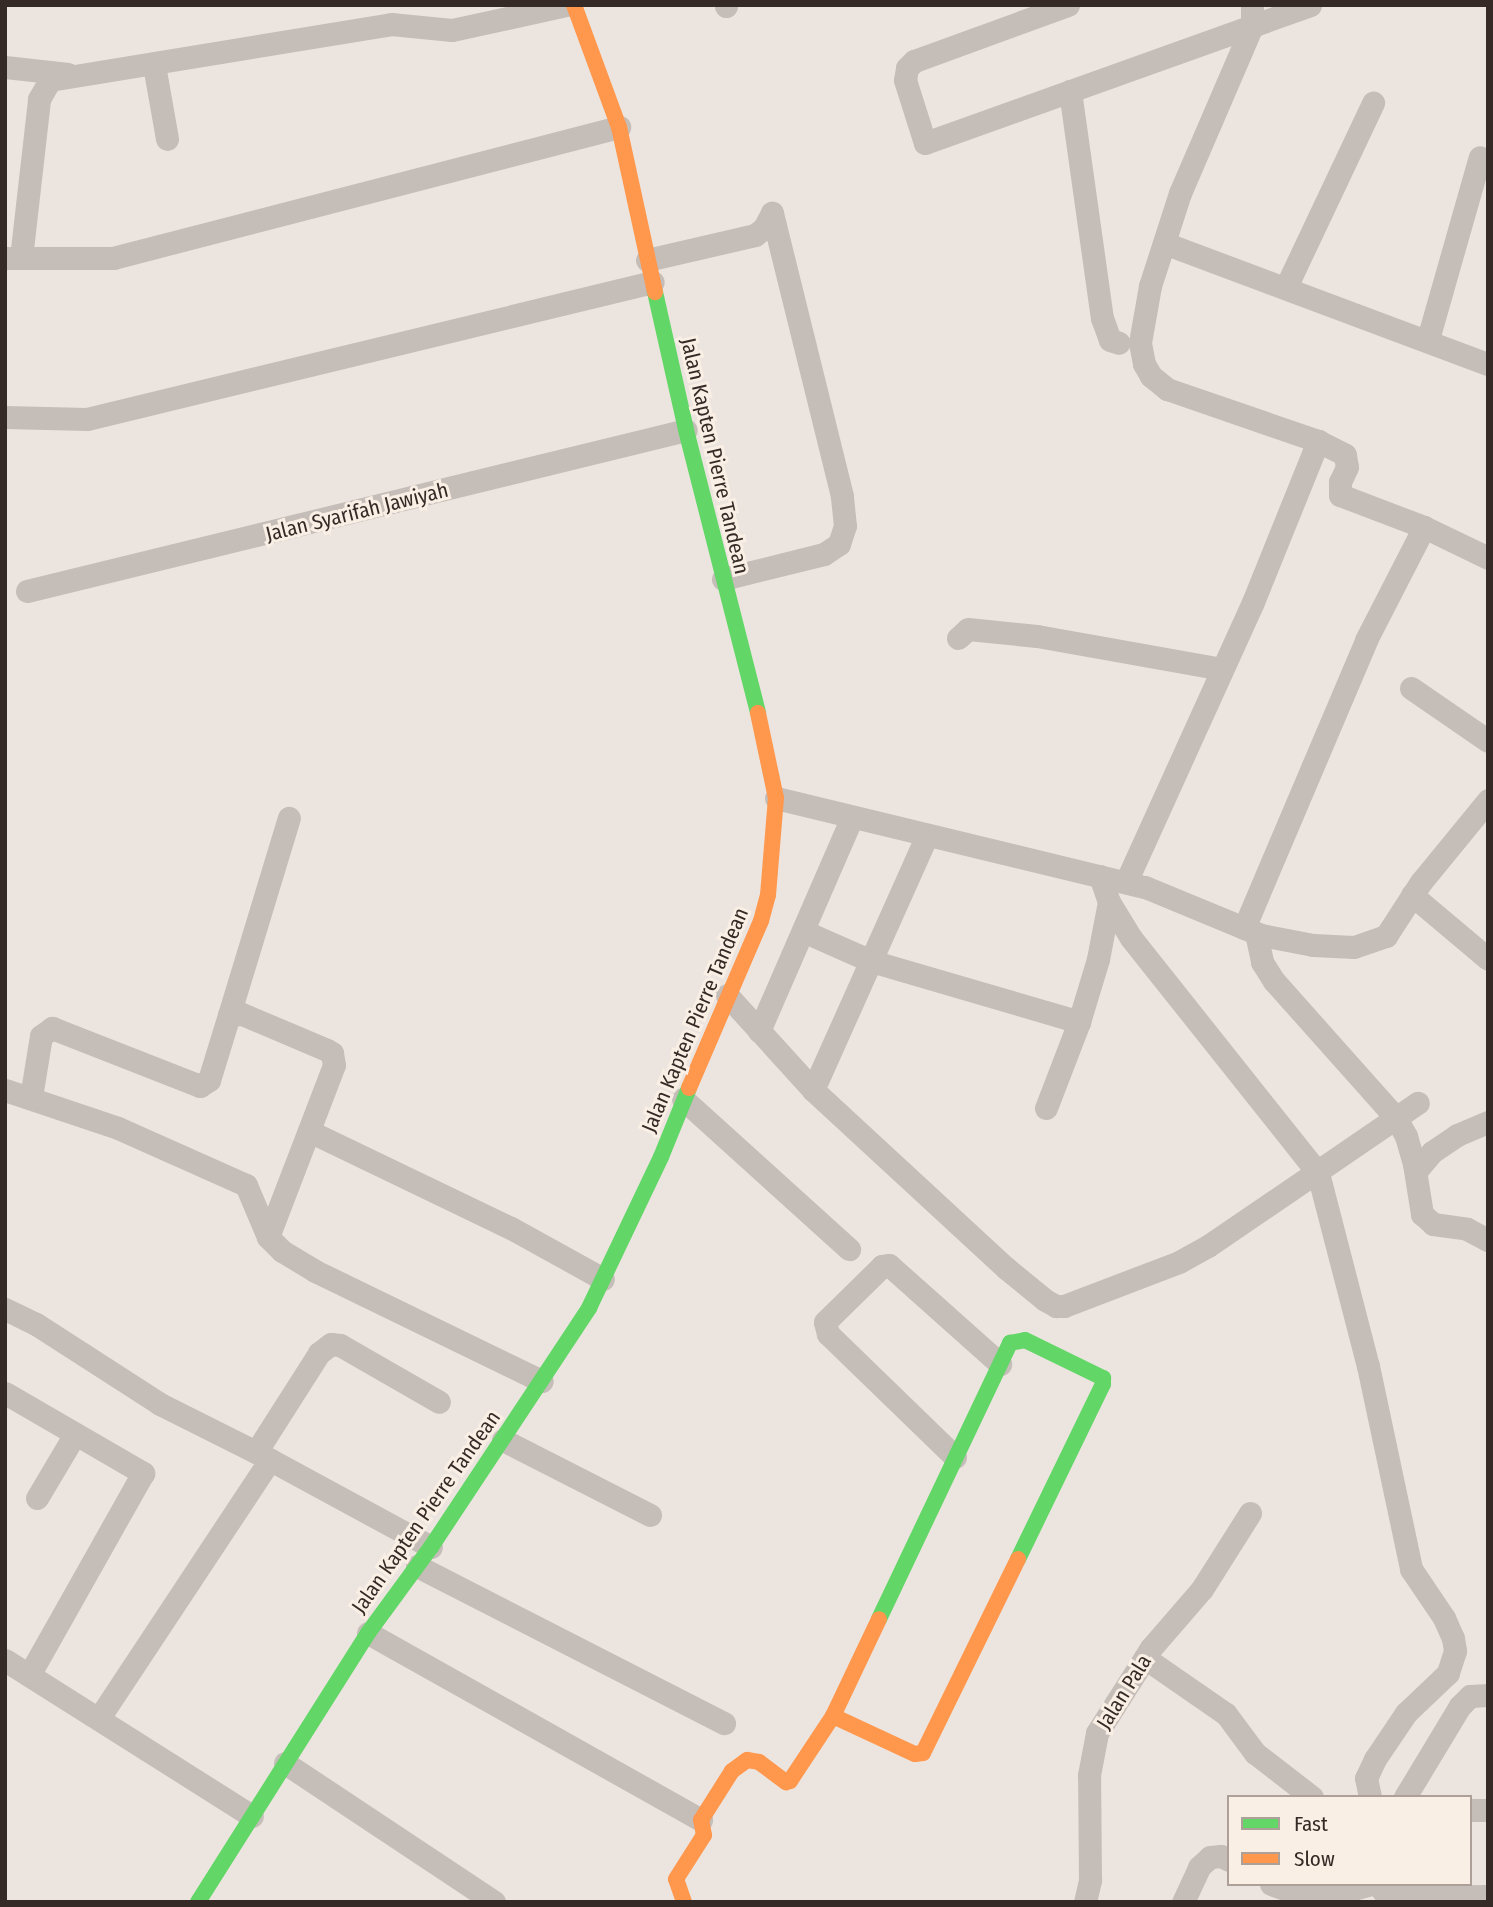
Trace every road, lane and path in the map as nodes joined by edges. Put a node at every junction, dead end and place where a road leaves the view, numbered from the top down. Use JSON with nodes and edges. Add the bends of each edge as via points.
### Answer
{"nodes":[{"id":1,"x":567,"y":5,"type":"edge"},
{"id":2,"x":574,"y":5,"type":"edge"},
{"id":3,"x":1068,"y":5,"type":"edge"},
{"id":4,"x":1310,"y":5,"type":"edge"},
{"id":5,"x":1252,"y":16,"type":"edge"},
{"id":6,"x":155,"y":65,"type":"junction"},
{"id":7,"x":5,"y":67,"type":"edge"},
{"id":8,"x":69,"y":74,"type":"junction"},
{"id":9,"x":1070,"y":91,"type":"junction"},
{"id":10,"x":1373,"y":103,"type":"dead end"},
{"id":11,"x":619,"y":127,"type":"junction"},
{"id":12,"x":167,"y":139,"type":"dead end"},
{"id":13,"x":1480,"y":157,"type":"dead end"},
{"id":14,"x":1164,"y":243,"type":"junction"},
{"id":15,"x":13,"y":258,"type":"edge"},
{"id":16,"x":650,"y":271,"type":"junction"},
{"id":17,"x":1286,"y":287,"type":"junction"},
{"id":18,"x":1428,"y":339,"type":"junction"},
{"id":19,"x":1119,"y":343,"type":"dead end"},
{"id":20,"x":1488,"y":364,"type":"edge"},
{"id":21,"x":5,"y":417,"type":"edge"},
{"id":22,"x":686,"y":430,"type":"junction"},
{"id":23,"x":1318,"y":441,"type":"junction"},
{"id":24,"x":1424,"y":527,"type":"junction"},
{"id":25,"x":1488,"y":558,"type":"edge"},
{"id":26,"x":723,"y":579,"type":"junction"},
{"id":27,"x":27,"y":591,"type":"dead end"},
{"id":28,"x":958,"y":638,"type":"dead end"},
{"id":29,"x":1222,"y":669,"type":"junction"},
{"id":30,"x":1411,"y":688,"type":"dead end"},
{"id":31,"x":1488,"y":741,"type":"edge"},
{"id":32,"x":776,"y":798,"type":"junction"},
{"id":33,"x":1488,"y":800,"type":"edge"},
{"id":34,"x":852,"y":817,"type":"junction"},
{"id":35,"x":289,"y":818,"type":"dead end"},
{"id":36,"x":928,"y":835,"type":"junction"},
{"id":37,"x":1100,"y":876,"type":"junction"},
{"id":38,"x":1126,"y":882,"type":"junction"},
{"id":39,"x":1412,"y":895,"type":"junction"},
{"id":40,"x":1109,"y":902,"type":"junction"},
{"id":41,"x":1250,"y":930,"type":"junction"},
{"id":42,"x":803,"y":931,"type":"junction"},
{"id":43,"x":1488,"y":959,"type":"edge"},
{"id":44,"x":871,"y":961,"type":"junction"},
{"id":45,"x":727,"y":995,"type":"junction"},
{"id":46,"x":229,"y":1015,"type":"junction"},
{"id":47,"x":1079,"y":1022,"type":"junction"},
{"id":48,"x":759,"y":1031,"type":"junction"},
{"id":49,"x":5,"y":1090,"type":"edge"},
{"id":50,"x":813,"y":1090,"type":"junction"},
{"id":51,"x":31,"y":1097,"type":"junction"},
{"id":52,"x":683,"y":1099,"type":"junction"},
{"id":53,"x":1418,"y":1103,"type":"dead end"},
{"id":54,"x":1046,"y":1108,"type":"dead end"},
{"id":55,"x":1396,"y":1118,"type":"junction"},
{"id":56,"x":1488,"y":1122,"type":"edge"},
{"id":57,"x":309,"y":1131,"type":"junction"},
{"id":58,"x":1416,"y":1171,"type":"junction"},
{"id":59,"x":1318,"y":1173,"type":"junction"},
{"id":60,"x":268,"y":1237,"type":"junction"},
{"id":61,"x":1488,"y":1240,"type":"edge"},
{"id":62,"x":849,"y":1249,"type":"dead end"},
{"id":63,"x":603,"y":1279,"type":"junction"},
{"id":64,"x":5,"y":1309,"type":"edge"},
{"id":65,"x":1000,"y":1364,"type":"junction"},
{"id":66,"x":542,"y":1381,"type":"junction"},
{"id":67,"x":5,"y":1392,"type":"edge"},
{"id":68,"x":439,"y":1402,"type":"dead end"},
{"id":69,"x":75,"y":1434,"type":"junction"},
{"id":70,"x":503,"y":1440,"type":"junction"},
{"id":71,"x":263,"y":1456,"type":"junction"},
{"id":72,"x":956,"y":1457,"type":"junction"},
{"id":73,"x":37,"y":1497,"type":"dead end"},
{"id":74,"x":1250,"y":1513,"type":"dead end"},
{"id":75,"x":650,"y":1515,"type":"dead end"},
{"id":76,"x":424,"y":1557,"type":"junction"},
{"id":77,"x":368,"y":1633,"type":"junction"},
{"id":78,"x":1145,"y":1658,"type":"junction"},
{"id":79,"x":5,"y":1660,"type":"edge"},
{"id":80,"x":29,"y":1675,"type":"junction"},
{"id":81,"x":1488,"y":1695,"type":"edge"},
{"id":82,"x":832,"y":1716,"type":"junction"},
{"id":83,"x":99,"y":1718,"type":"junction"},
{"id":84,"x":724,"y":1723,"type":"dead end"},
{"id":85,"x":285,"y":1763,"type":"junction"},
{"id":86,"x":1309,"y":1795,"type":"edge"},
{"id":87,"x":1370,"y":1795,"type":"edge"},
{"id":88,"x":1406,"y":1795,"type":"edge"},
{"id":89,"x":252,"y":1816,"type":"junction"},
{"id":90,"x":701,"y":1820,"type":"junction"},
{"id":91,"x":1227,"y":1859,"type":"edge"},
{"id":92,"x":1277,"y":1886,"type":"edge"},
{"id":93,"x":1364,"y":1886,"type":"edge"},
{"id":94,"x":1388,"y":1894,"type":"edge"},
{"id":95,"x":1488,"y":1896,"type":"edge"},
{"id":96,"x":1093,"y":1898,"type":"edge"},
{"id":97,"x":1433,"y":1900,"type":"edge"},
{"id":98,"x":198,"y":1902,"type":"edge"},
{"id":99,"x":494,"y":1902,"type":"edge"},
{"id":100,"x":684,"y":1902,"type":"edge"},
{"id":101,"x":1183,"y":1902,"type":"edge"}],
"edges":[{"from":1,"to":6,"type":"street","via":[[452,30],[391,24]]},
{"from":2,"to":11,"type":"main road","name":"Jalan Kapten Pierre Tandean"},
{"from":3,"to":9,"type":"street","via":[[914,61],[905,80],[925,144]]},
{"from":4,"to":5,"type":"street"},
{"from":5,"to":9,"type":"street"},
{"from":5,"to":14,"type":"street"},
{"from":6,"to":8,"type":"street"},
{"from":6,"to":12,"type":"street"},
{"from":7,"to":8,"type":"street"},
{"from":8,"to":15,"type":"street","via":[[50,80],[39,99]]},
{"from":9,"to":19,"type":"street","via":[[1102,318],[1110,340]]},
{"from":10,"to":17,"type":"street"},
{"from":11,"to":15,"type":"street","via":[[113,258]]},
{"from":11,"to":16,"type":"main road","name":"Jalan Kapten Pierre Tandean"},
{"from":13,"to":18,"type":"street"},
{"from":14,"to":17,"type":"street"},
{"from":14,"to":23,"type":"street","via":[[1150,286],[1140,343],[1151,376],[1167,389]]},
{"from":16,"to":21,"type":"street","via":[[87,419]]},
{"from":16,"to":22,"type":"main road","name":"Jalan Kapten Pierre Tandean"},
{"from":16,"to":26,"type":"street","via":[[755,235],[772,213],[842,496],[845,526],[839,544],[824,554]]},
{"from":17,"to":18,"type":"street"},
{"from":18,"to":20,"type":"street"},
{"from":22,"to":26,"type":"main road","name":"Jalan Kapten Pierre Tandean"},
{"from":22,"to":27,"type":"street","name":"Jalan Syarifah Jawiyah"},
{"from":23,"to":24,"type":"street","via":[[1348,461],[1340,495]]},
{"from":23,"to":29,"type":"street"},
{"from":24,"to":25,"type":"street"},
{"from":24,"to":41,"type":"street","via":[[1366,640]]},
{"from":26,"to":32,"type":"main road","name":"Jalan Kapten Pierre Tandean"},
{"from":28,"to":29,"type":"street","via":[[968,629],[1037,636]]},
{"from":29,"to":38,"type":"street"},
{"from":30,"to":31,"type":"street"},
{"from":32,"to":34,"type":"street"},
{"from":32,"to":45,"type":"main road","name":"Jalan Kapten Pierre Tandean","via":[[768,895]]},
{"from":33,"to":39,"type":"street"},
{"from":34,"to":36,"type":"street"},
{"from":34,"to":42,"type":"street"},
{"from":35,"to":46,"type":"street"},
{"from":36,"to":37,"type":"street"},
{"from":36,"to":44,"type":"street"},
{"from":37,"to":38,"type":"street"},
{"from":37,"to":40,"type":"street"},
{"from":38,"to":41,"type":"street"},
{"from":39,"to":41,"type":"street","via":[[1386,936],[1354,947],[1313,945]]},
{"from":39,"to":43,"type":"street"},
{"from":40,"to":47,"type":"street"},
{"from":40,"to":59,"type":"street","via":[[1130,938]]},
{"from":41,"to":55,"type":"street","via":[[1274,981]]},
{"from":42,"to":44,"type":"street"},
{"from":42,"to":48,"type":"street"},
{"from":44,"to":47,"type":"street"},
{"from":44,"to":50,"type":"street"},
{"from":45,"to":48,"type":"street"},
{"from":45,"to":52,"type":"main road","name":"Jalan Kapten Pierre Tandean"},
{"from":46,"to":51,"type":"street","via":[[206,1085],[194,1085],[52,1028],[41,1037]]},
{"from":46,"to":57,"type":"street","via":[[242,1014],[332,1053],[334,1065]]},
{"from":47,"to":54,"type":"street"},
{"from":48,"to":50,"type":"street"},
{"from":49,"to":51,"type":"street"},
{"from":50,"to":59,"type":"street","via":[[1006,1268],[1056,1306],[1179,1262]]},
{"from":51,"to":60,"type":"street","via":[[118,1128],[246,1185]]},
{"from":52,"to":62,"type":"street"},
{"from":52,"to":63,"type":"main road","name":"Jalan Kapten Pierre Tandean"},
{"from":53,"to":55,"type":"street"},
{"from":55,"to":58,"type":"street"},
{"from":55,"to":59,"type":"street"},
{"from":56,"to":58,"type":"street","via":[[1448,1141]]},
{"from":57,"to":60,"type":"street"},
{"from":57,"to":63,"type":"street","via":[[512,1227]]},
{"from":58,"to":61,"type":"street","via":[[1422,1214],[1433,1224],[1467,1229]]},
{"from":59,"to":87,"type":"street","via":[[1368,1366],[1411,1569],[1444,1618],[1455,1651],[1448,1673],[1406,1713],[1375,1759],[1366,1778]]},
{"from":60,"to":66,"type":"street","via":[[315,1271]]},
{"from":63,"to":66,"type":"main road","name":"Jalan Kapten Pierre Tandean"},
{"from":64,"to":71,"type":"street","via":[[160,1404]]},
{"from":65,"to":72,"type":"main road"},
{"from":65,"to":72,"type":"street","via":[[889,1265],[882,1266],[825,1322],[828,1334]]},
{"from":65,"to":82,"type":"main road","via":[[1010,1343],[1025,1340],[1104,1381],[923,1753],[915,1754]]},
{"from":66,"to":70,"type":"main road","name":"Jalan Kapten Pierre Tandean"},
{"from":67,"to":69,"type":"street"},
{"from":68,"to":71,"type":"street","via":[[331,1344],[319,1353]]},
{"from":69,"to":73,"type":"street"},
{"from":69,"to":80,"type":"street","via":[[143,1473]]},
{"from":70,"to":75,"type":"street"},
{"from":70,"to":76,"type":"main road","name":"Jalan Kapten Pierre Tandean"},
{"from":71,"to":76,"type":"street"},
{"from":71,"to":83,"type":"street"},
{"from":72,"to":82,"type":"main road"},
{"from":74,"to":78,"type":"street","name":"Jalan Pala","via":[[1202,1589]]},
{"from":76,"to":77,"type":"main road","name":"Jalan Kapten Pierre Tandean"},
{"from":76,"to":84,"type":"street"},
{"from":77,"to":85,"type":"main road","name":"Jalan Kapten Pierre Tandean"},
{"from":77,"to":90,"type":"street"},
{"from":78,"to":86,"type":"street","via":[[1226,1714],[1255,1753]]},
{"from":78,"to":96,"type":"street","name":"Jalan Pala","via":[[1097,1733],[1091,1753]]},
{"from":79,"to":80,"type":"street"},
{"from":80,"to":83,"type":"street"},
{"from":81,"to":88,"type":"street","via":[[1470,1696],[1460,1706]]},
{"from":82,"to":90,"type":"main road","via":[[790,1781],[747,1760],[732,1772]]},
{"from":83,"to":89,"type":"street"},
{"from":85,"to":89,"type":"main road","name":"Jalan Kapten Pierre Tandean"},
{"from":85,"to":99,"type":"street"},
{"from":89,"to":98,"type":"main road","name":"Jalan Kapten Pierre Tandean"},
{"from":90,"to":100,"type":"main road","via":[[704,1835],[676,1879]]},
{"from":91,"to":101,"type":"street","via":[[1210,1857],[1199,1867]]},
{"from":92,"to":93,"type":"street","via":[[1299,1894],[1332,1895]]},
{"from":94,"to":97,"type":"street"},
{"from":95,"to":97,"type":"street"}]}
